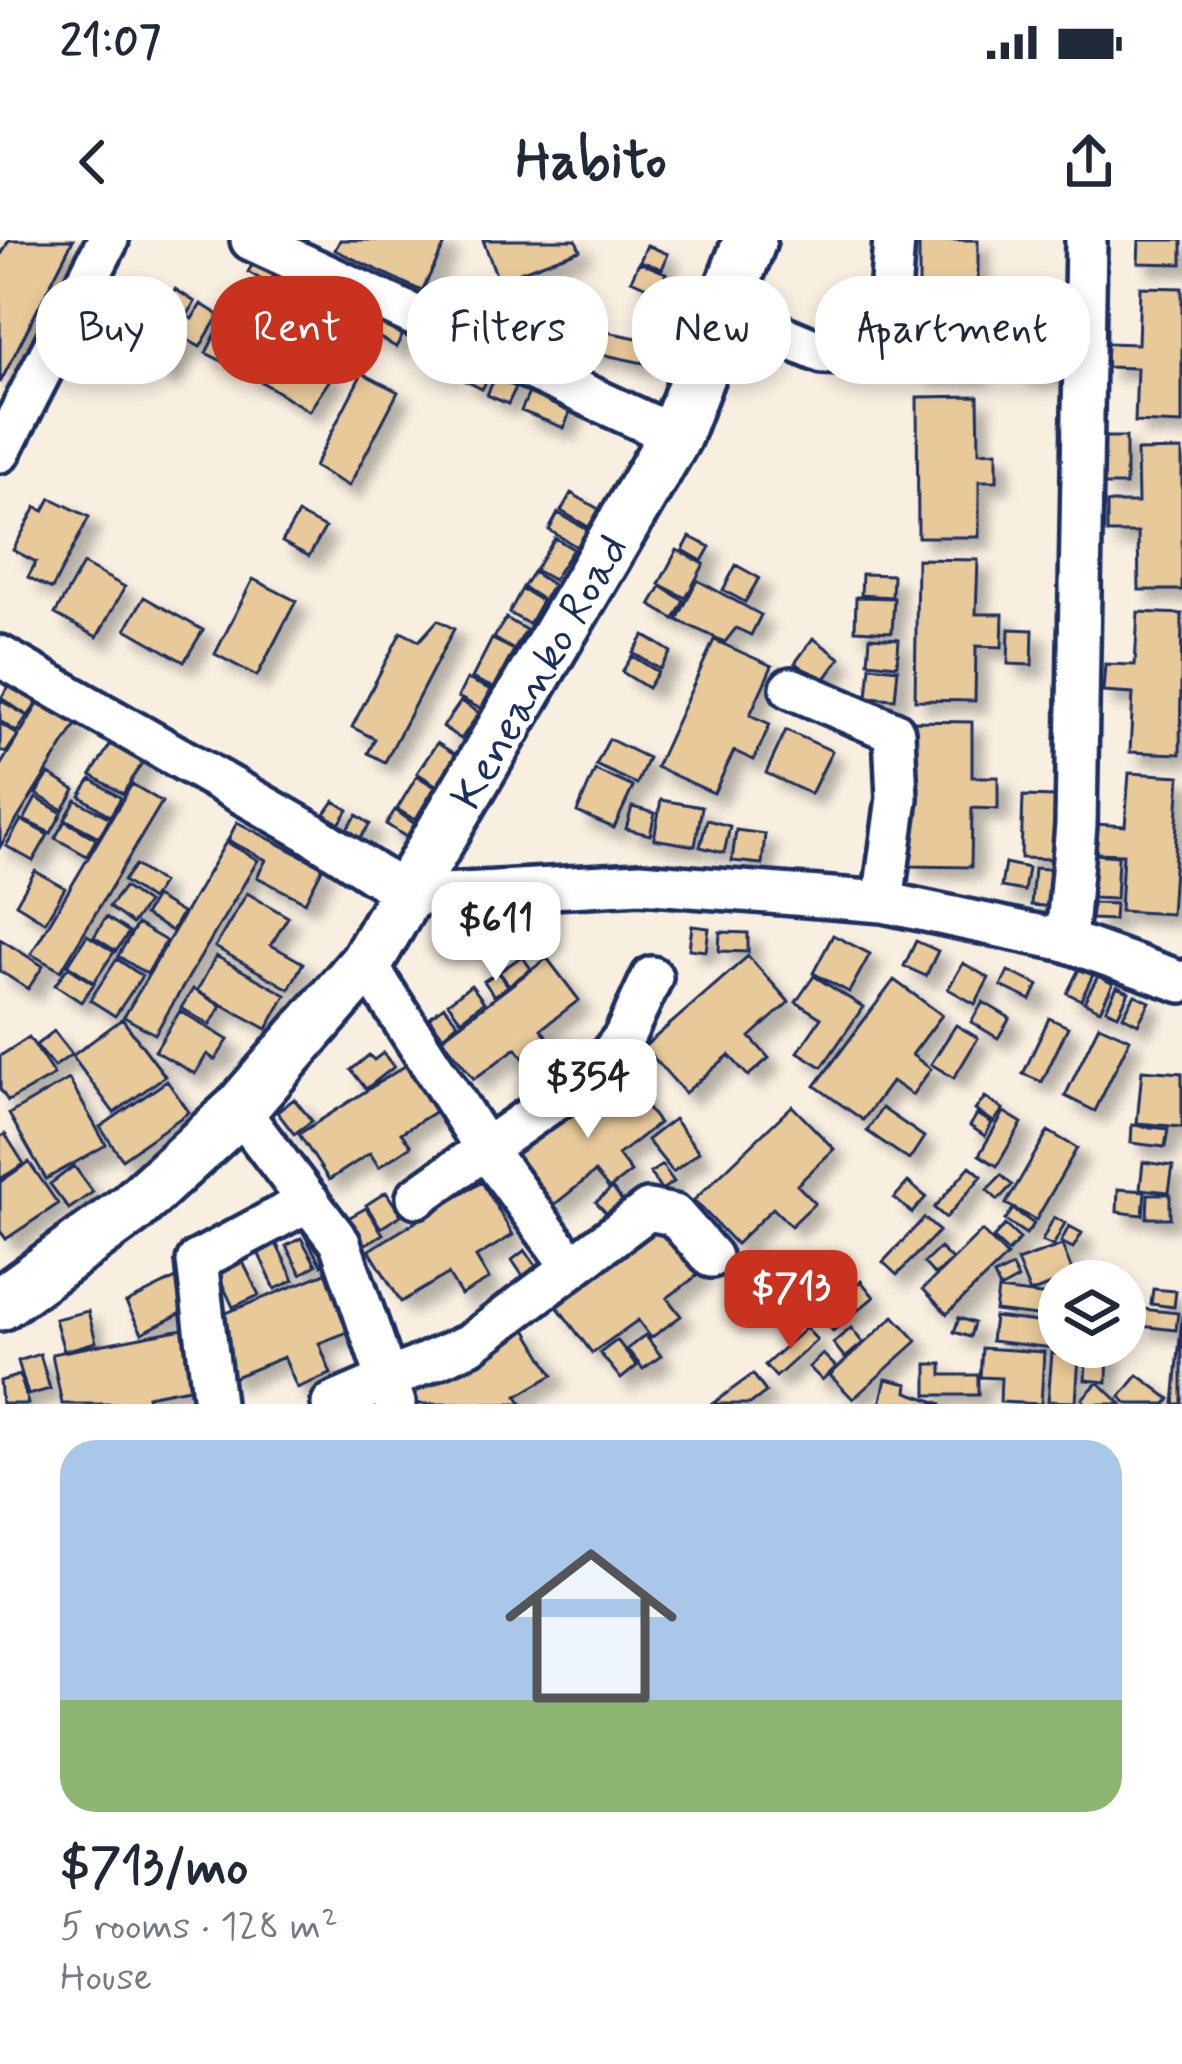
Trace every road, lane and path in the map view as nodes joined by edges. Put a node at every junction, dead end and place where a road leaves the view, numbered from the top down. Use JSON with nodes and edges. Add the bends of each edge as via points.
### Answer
{"nodes":[{"id":1,"x":108,"y":240,"type":"edge"},
{"id":2,"x":251,"y":240,"type":"edge"},
{"id":3,"x":750,"y":240,"type":"edge"},
{"id":4,"x":894,"y":240,"type":"edge"},
{"id":5,"x":1086,"y":240,"type":"edge"},
{"id":6,"x":738,"y":276,"type":"edge"},
{"id":7,"x":791,"y":340,"type":"edge"},
{"id":8,"x":696,"y":384,"type":"edge"},
{"id":9,"x":675,"y":436,"type":"junction"},
{"id":10,"x":0,"y":452,"type":"edge"},
{"id":11,"x":0,"y":656,"type":"edge"},
{"id":12,"x":790,"y":688,"type":"dead end"},
{"id":13,"x":410,"y":896,"type":"junction"},
{"id":14,"x":883,"y":902,"type":"junction"},
{"id":15,"x":1066,"y":941,"type":"junction"},
{"id":16,"x":366,"y":963,"type":"junction"},
{"id":17,"x":652,"y":977,"type":"dead end"},
{"id":18,"x":1181,"y":977,"type":"edge"},
{"id":19,"x":239,"y":1109,"type":"junction"},
{"id":20,"x":488,"y":1150,"type":"junction"},
{"id":21,"x":417,"y":1197,"type":"dead end"},
{"id":22,"x":309,"y":1202,"type":"junction"},
{"id":23,"x":711,"y":1257,"type":"dead end"},
{"id":24,"x":572,"y":1267,"type":"junction"},
{"id":25,"x":0,"y":1304,"type":"edge"},
{"id":26,"x":392,"y":1393,"type":"edge"},
{"id":27,"x":214,"y":1404,"type":"edge"},
{"id":28,"x":332,"y":1404,"type":"edge"}],
"edges":[{"from":1,"to":10,"type":"street"},
{"from":2,"to":9,"type":"street"},
{"from":3,"to":6,"type":"street","name":"Keneanko Road"},
{"from":4,"to":7,"type":"street","via":[[889,311],[870,355],[824,353]]},
{"from":5,"to":15,"type":"street","via":[[1076,825]]},
{"from":8,"to":9,"type":"street","name":"Keneanko Road"},
{"from":9,"to":13,"type":"street","name":"Keneanko Road"},
{"from":11,"to":13,"type":"street"},
{"from":12,"to":14,"type":"street","via":[[894,732],[897,798]]},
{"from":13,"to":14,"type":"street","via":[[640,883]]},
{"from":13,"to":16,"type":"street","name":"Keneanko Road"},
{"from":14,"to":15,"type":"street"},
{"from":15,"to":18,"type":"street"},
{"from":16,"to":19,"type":"street","name":"Keneanko Road"},
{"from":16,"to":20,"type":"street"},
{"from":17,"to":20,"type":"street","via":[[599,1069]]},
{"from":19,"to":22,"type":"street"},
{"from":19,"to":25,"type":"street","name":"Keneanko Road","via":[[131,1209]]},
{"from":20,"to":21,"type":"street"},
{"from":20,"to":24,"type":"street"},
{"from":22,"to":26,"type":"street","via":[[340,1243]]},
{"from":22,"to":27,"type":"street","via":[[197,1261]]},
{"from":23,"to":24,"type":"street","via":[[674,1215],[648,1210]]},
{"from":24,"to":26,"type":"street"},
{"from":26,"to":28,"type":"street"}]}
